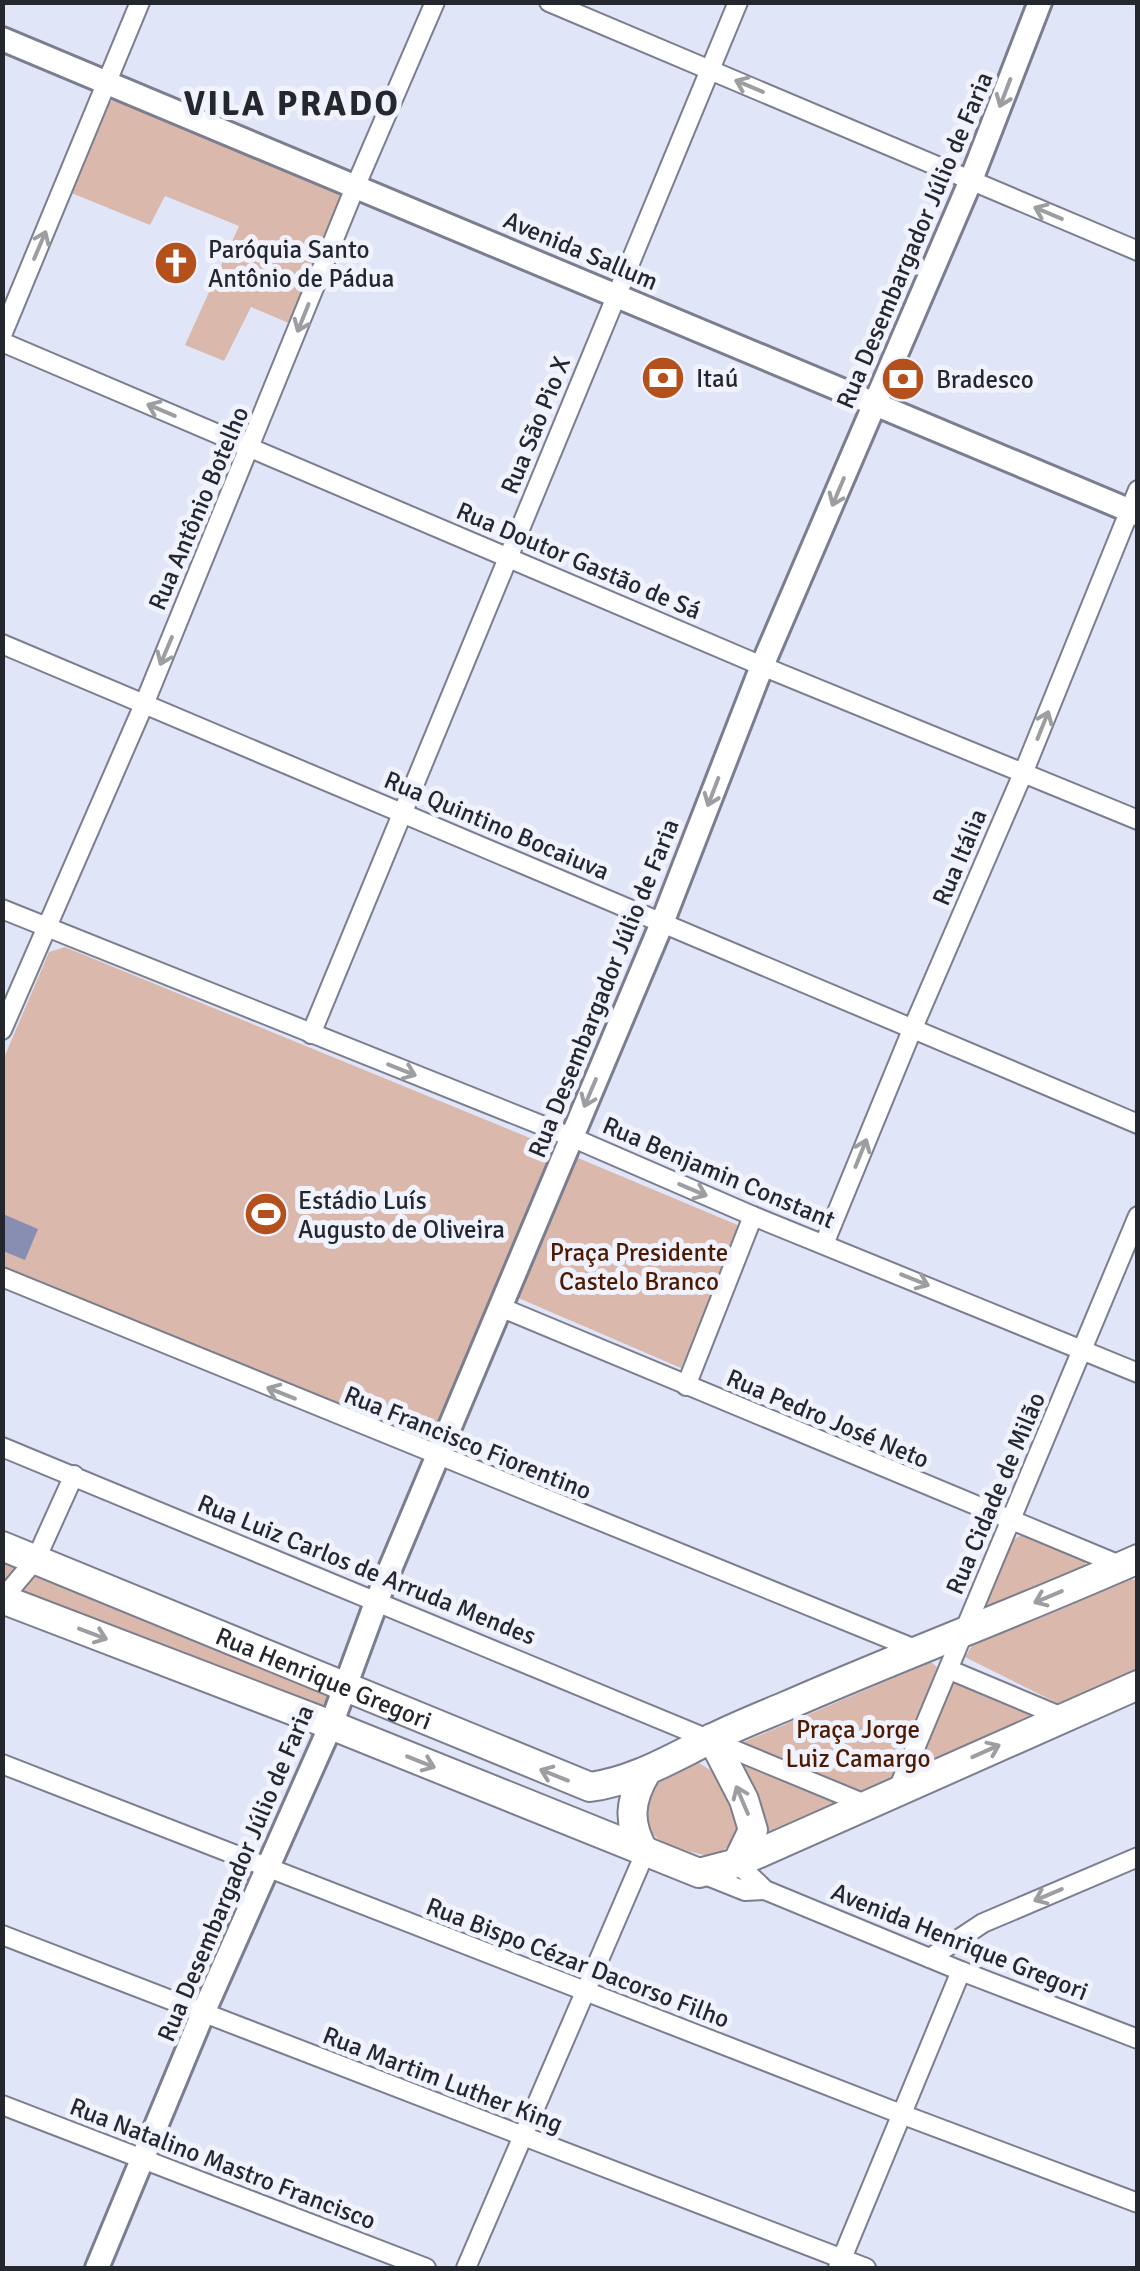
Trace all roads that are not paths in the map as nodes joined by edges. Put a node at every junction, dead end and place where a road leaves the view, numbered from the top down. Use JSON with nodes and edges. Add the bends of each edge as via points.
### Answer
{"nodes":[{"id":1,"x":140,"y":2,"type":"edge"},
{"id":2,"x":435,"y":2,"type":"edge"},
{"id":3,"x":549,"y":2,"type":"edge"},
{"id":4,"x":738,"y":2,"type":"edge"},
{"id":5,"x":1040,"y":2,"type":"edge"},
{"id":6,"x":2,"y":39,"type":"edge"},
{"id":7,"x":711,"y":70,"type":"junction"},
{"id":8,"x":108,"y":82,"type":"junction"},
{"id":9,"x":971,"y":180,"type":"junction"},
{"id":10,"x":356,"y":185,"type":"junction"},
{"id":11,"x":1138,"y":251,"type":"edge"},
{"id":12,"x":616,"y":295,"type":"junction"},
{"id":13,"x":2,"y":335,"type":"edge"},
{"id":14,"x":2,"y":342,"type":"edge"},
{"id":15,"x":876,"y":402,"type":"junction"},
{"id":16,"x":251,"y":448,"type":"junction"},
{"id":17,"x":1135,"y":505,"type":"edge"},
{"id":18,"x":508,"y":556,"type":"junction"},
{"id":19,"x":2,"y":644,"type":"edge"},
{"id":20,"x":762,"y":666,"type":"junction"},
{"id":21,"x":144,"y":702,"type":"junction"},
{"id":22,"x":1024,"y":771,"type":"junction"},
{"id":23,"x":403,"y":811,"type":"junction"},
{"id":24,"x":1138,"y":820,"type":"edge"},
{"id":25,"x":2,"y":909,"type":"edge"},
{"id":26,"x":662,"y":923,"type":"junction"},
{"id":27,"x":46,"y":927,"type":"junction"},
{"id":28,"x":2,"y":1030,"type":"edge"},
{"id":29,"x":912,"y":1030,"type":"junction"},
{"id":30,"x":311,"y":1034,"type":"junction"},
{"id":31,"x":1138,"y":1124,"type":"edge"},
{"id":32,"x":571,"y":1137,"type":"junction"},
{"id":33,"x":754,"y":1216,"type":"junction"},
{"id":34,"x":1138,"y":1216,"type":"edge"},
{"id":35,"x":824,"y":1244,"type":"junction"},
{"id":36,"x":2,"y":1278,"type":"edge"},
{"id":37,"x":500,"y":1307,"type":"junction"},
{"id":38,"x":1083,"y":1348,"type":"junction"},
{"id":39,"x":1138,"y":1373,"type":"edge"},
{"id":40,"x":686,"y":1386,"type":"junction"},
{"id":41,"x":2,"y":1447,"type":"edge"},
{"id":42,"x":436,"y":1456,"type":"junction"},
{"id":43,"x":74,"y":1475,"type":"junction"},
{"id":44,"x":1010,"y":1521,"type":"junction"},
{"id":45,"x":2,"y":1546,"type":"edge"},
{"id":46,"x":36,"y":1559,"type":"junction"},
{"id":47,"x":1132,"y":1566,"type":"edge"},
{"id":48,"x":377,"y":1600,"type":"junction"},
{"id":49,"x":3,"y":1601,"type":"edge"},
{"id":50,"x":964,"y":1633,"type":"junction"},
{"id":51,"x":915,"y":1650,"type":"junction"},
{"id":52,"x":950,"y":1670,"type":"junction"},
{"id":53,"x":1138,"y":1685,"type":"edge"},
{"id":54,"x":343,"y":1686,"type":"junction"},
{"id":55,"x":1062,"y":1717,"type":"junction"},
{"id":56,"x":331,"y":1725,"type":"junction"},
{"id":57,"x":712,"y":1738,"type":"junction"},
{"id":58,"x":2,"y":1764,"type":"edge"},
{"id":59,"x":647,"y":1771,"type":"junction"},
{"id":60,"x":898,"y":1789,"type":"junction"},
{"id":61,"x":865,"y":1804,"type":"junction"},
{"id":62,"x":646,"y":1853,"type":"junction"},
{"id":63,"x":1138,"y":1857,"type":"edge"},
{"id":64,"x":738,"y":1863,"type":"junction"},
{"id":65,"x":266,"y":1867,"type":"junction"},
{"id":66,"x":699,"y":1873,"type":"junction"},
{"id":67,"x":765,"y":1890,"type":"junction"},
{"id":68,"x":2,"y":1935,"type":"edge"},
{"id":69,"x":930,"y":1958,"type":"junction"},
{"id":70,"x":960,"y":1971,"type":"junction"},
{"id":71,"x":584,"y":1991,"type":"junction"},
{"id":72,"x":203,"y":2012,"type":"junction"},
{"id":73,"x":1132,"y":2032,"type":"edge"},
{"id":74,"x":2,"y":2104,"type":"edge"},
{"id":75,"x":900,"y":2114,"type":"junction"},
{"id":76,"x":522,"y":2136,"type":"junction"},
{"id":77,"x":142,"y":2160,"type":"junction"},
{"id":78,"x":1138,"y":2203,"type":"edge"},
{"id":79,"x":840,"y":2264,"type":"edge"},
{"id":80,"x":97,"y":2268,"type":"edge"},
{"id":81,"x":426,"y":2268,"type":"edge"},
{"id":82,"x":466,"y":2268,"type":"edge"},
{"id":83,"x":866,"y":2268,"type":"edge"}],
"edges":[{"from":1,"to":8,"type":"street"},
{"from":2,"to":10,"type":"street","name":"Rua Antônio Botelho"},
{"from":3,"to":7,"type":"street"},
{"from":4,"to":7,"type":"street","name":"Rua São Pio X"},
{"from":5,"to":9,"type":"street","name":"Rua Desembargador Júlio de Faria","one_way":true},
{"from":6,"to":8,"type":"street","name":"Avenida Sallum"},
{"from":9,"to":7,"type":"street","one_way":true},
{"from":7,"to":12,"type":"street","name":"Rua São Pio X"},
{"from":8,"to":10,"type":"street","name":"Avenida Sallum"},
{"from":13,"to":8,"type":"street","one_way":true},
{"from":11,"to":9,"type":"street","one_way":true},
{"from":9,"to":15,"type":"street","name":"Rua Desembargador Júlio de Faria"},
{"from":10,"to":12,"type":"street","name":"Avenida Sallum"},
{"from":10,"to":16,"type":"street","name":"Rua Antônio Botelho","one_way":true},
{"from":12,"to":15,"type":"street","name":"Avenida Sallum"},
{"from":12,"to":18,"type":"street","name":"Rua São Pio X"},
{"from":16,"to":14,"type":"street","name":"Rua Doutor Gastão de Sá","one_way":true},
{"from":15,"to":17,"type":"street","name":"Avenida Sallum"},
{"from":15,"to":20,"type":"street","name":"Rua Desembargador Júlio de Faria","one_way":true},
{"from":16,"to":18,"type":"street","name":"Rua Doutor Gastão de Sá"},
{"from":16,"to":21,"type":"street","name":"Rua Antônio Botelho","one_way":true},
{"from":22,"to":17,"type":"street","name":"Rua Itália","one_way":true},
{"from":18,"to":20,"type":"street","name":"Rua Doutor Gastão de Sá"},
{"from":18,"to":23,"type":"street","name":"Rua São Pio X"},
{"from":19,"to":21,"type":"street","name":"Rua Quintino Bocaiuva"},
{"from":20,"to":22,"type":"street","name":"Rua Doutor Gastão de Sá"},
{"from":20,"to":26,"type":"street","name":"Rua Desembargador Júlio de Faria","one_way":true},
{"from":21,"to":23,"type":"street","name":"Rua Quintino Bocaiuva"},
{"from":21,"to":27,"type":"street","name":"Rua Antônio Botelho"},
{"from":22,"to":24,"type":"street","name":"Rua Doutor Gastão de Sá"},
{"from":22,"to":29,"type":"street","name":"Rua Itália"},
{"from":23,"to":26,"type":"street","name":"Rua Quintino Bocaiuva"},
{"from":23,"to":30,"type":"street","name":"Rua São Pio X"},
{"from":25,"to":27,"type":"street","name":"Rua Benjamin Constant"},
{"from":26,"to":29,"type":"street","name":"Rua Quintino Bocaiuva"},
{"from":26,"to":32,"type":"street","name":"Rua Desembargador Júlio de Faria","one_way":true},
{"from":27,"to":28,"type":"street","name":"Rua Antônio Botelho"},
{"from":27,"to":30,"type":"street","name":"Rua Benjamin Constant"},
{"from":29,"to":31,"type":"street","name":"Rua Quintino Bocaiuva"},
{"from":35,"to":29,"type":"street","name":"Rua Itália","one_way":true},
{"from":30,"to":32,"type":"street","name":"Rua Benjamin Constant","one_way":true},
{"from":32,"to":33,"type":"street","name":"Rua Benjamin Constant","one_way":true},
{"from":32,"to":37,"type":"street","name":"Rua Desembargador Júlio de Faria"},
{"from":33,"to":35,"type":"street","name":"Rua Benjamin Constant"},
{"from":33,"to":40,"type":"street"},
{"from":34,"to":38,"type":"street","name":"Rua Cidade de Milão"},
{"from":35,"to":38,"type":"street","name":"Rua Benjamin Constant","one_way":true},
{"from":42,"to":36,"type":"street","name":"Rua Francisco Fiorentino","one_way":true},
{"from":37,"to":40,"type":"street","name":"Rua Pedro José Neto"},
{"from":37,"to":42,"type":"street","name":"Rua Desembargador Júlio de Faria"},
{"from":38,"to":39,"type":"street","name":"Rua Benjamin Constant"},
{"from":38,"to":44,"type":"street","name":"Rua Cidade de Milão"},
{"from":40,"to":44,"type":"street","name":"Rua Pedro José Neto"},
{"from":41,"to":43,"type":"street","name":"Rua Luiz Carlos de Arruda Mendes"},
{"from":42,"to":48,"type":"street","name":"Rua Desembargador Júlio de Faria"},
{"from":42,"to":51,"type":"street","name":"Rua Francisco Fiorentino"},
{"from":43,"to":46,"type":"street"},
{"from":43,"to":48,"type":"street","name":"Rua Luiz Carlos de Arruda Mendes"},
{"from":44,"to":47,"type":"street","name":"Rua Pedro José Neto"},
{"from":44,"to":50,"type":"street","name":"Rua Cidade de Milão"},
{"from":45,"to":46,"type":"main road","name":"Rua Henrique Gregori"},
{"from":46,"to":49,"type":"street"},
{"from":46,"to":54,"type":"main road","name":"Rua Henrique Gregori"},
{"from":47,"to":50,"type":"main road","one_way":true},
{"from":48,"to":54,"type":"street","name":"Rua Desembargador Júlio de Faria"},
{"from":48,"to":57,"type":"street","name":"Rua Luiz Carlos de Arruda Mendes"},
{"from":49,"to":56,"type":"main road","name":"Rua Henrique Gregori","one_way":true},
{"from":50,"to":51,"type":"main road"},
{"from":50,"to":52,"type":"street","name":"Rua Cidade de Milão"},
{"from":51,"to":57,"type":"main road"},
{"from":52,"to":55,"type":"street"},
{"from":52,"to":60,"type":"street","name":"Rua Cidade de Milão"},
{"from":53,"to":55,"type":"main road"},
{"from":54,"to":56,"type":"street","name":"Rua Desembargador Júlio de Faria"},
{"from":59,"to":54,"type":"main road","name":"Rua Henrique Gregori","one_way":true,"via":[[590,1787]]},
{"from":60,"to":55,"type":"main road","one_way":true},
{"from":56,"to":62,"type":"main road","name":"Rua Henrique Gregori","one_way":true},
{"from":56,"to":65,"type":"street","name":"Rua Desembargador Júlio de Faria"},
{"from":57,"to":59,"type":"main road"},
{"from":57,"to":61,"type":"street","name":"Rua Luiz Carlos de Arruda Mendes"},
{"from":64,"to":57,"type":"main road","one_way":true,"via":[[753,1830]]},
{"from":58,"to":65,"type":"street","name":"Rua Bispo Cézar Dacorso Filho"},
{"from":59,"to":62,"type":"main road","via":[[631,1817]]},
{"from":60,"to":61,"type":"main road"},
{"from":61,"to":64,"type":"main road"},
{"from":62,"to":66,"type":"main road"},
{"from":62,"to":71,"type":"street"},
{"from":63,"to":69,"type":"street","one_way":true,"via":[[984,1924]]},
{"from":64,"to":66,"type":"main road"},
{"from":64,"to":67,"type":"street"},
{"from":65,"to":71,"type":"street","name":"Rua Bispo Cézar Dacorso Filho"},
{"from":65,"to":72,"type":"street","name":"Rua Desembargador Júlio de Faria"},
{"from":66,"to":67,"type":"street","via":[[744,1891]]},
{"from":67,"to":69,"type":"street","name":"Avenida Henrique Gregori"},
{"from":68,"to":72,"type":"street","name":"Rua Martim Luther King"},
{"from":69,"to":70,"type":"street","name":"Avenida Henrique Gregori"},
{"from":70,"to":73,"type":"street","name":"Avenida Henrique Gregori"},
{"from":70,"to":75,"type":"street"},
{"from":71,"to":75,"type":"street","name":"Rua Bispo Cézar Dacorso Filho"},
{"from":71,"to":76,"type":"street"},
{"from":72,"to":76,"type":"street","name":"Rua Martim Luther King"},
{"from":72,"to":77,"type":"street","name":"Rua Desembargador Júlio de Faria"},
{"from":74,"to":77,"type":"street","name":"Rua Natalino Mastro Francisco"},
{"from":75,"to":78,"type":"street","name":"Rua Bispo Cézar Dacorso Filho"},
{"from":75,"to":79,"type":"street"},
{"from":76,"to":79,"type":"street","name":"Rua Martim Luther King"},
{"from":76,"to":82,"type":"street"},
{"from":77,"to":80,"type":"street","name":"Rua Desembargador Júlio de Faria"},
{"from":77,"to":81,"type":"street","name":"Rua Natalino Mastro Francisco"},
{"from":79,"to":83,"type":"street","name":"Rua Martim Luther King"}]}
